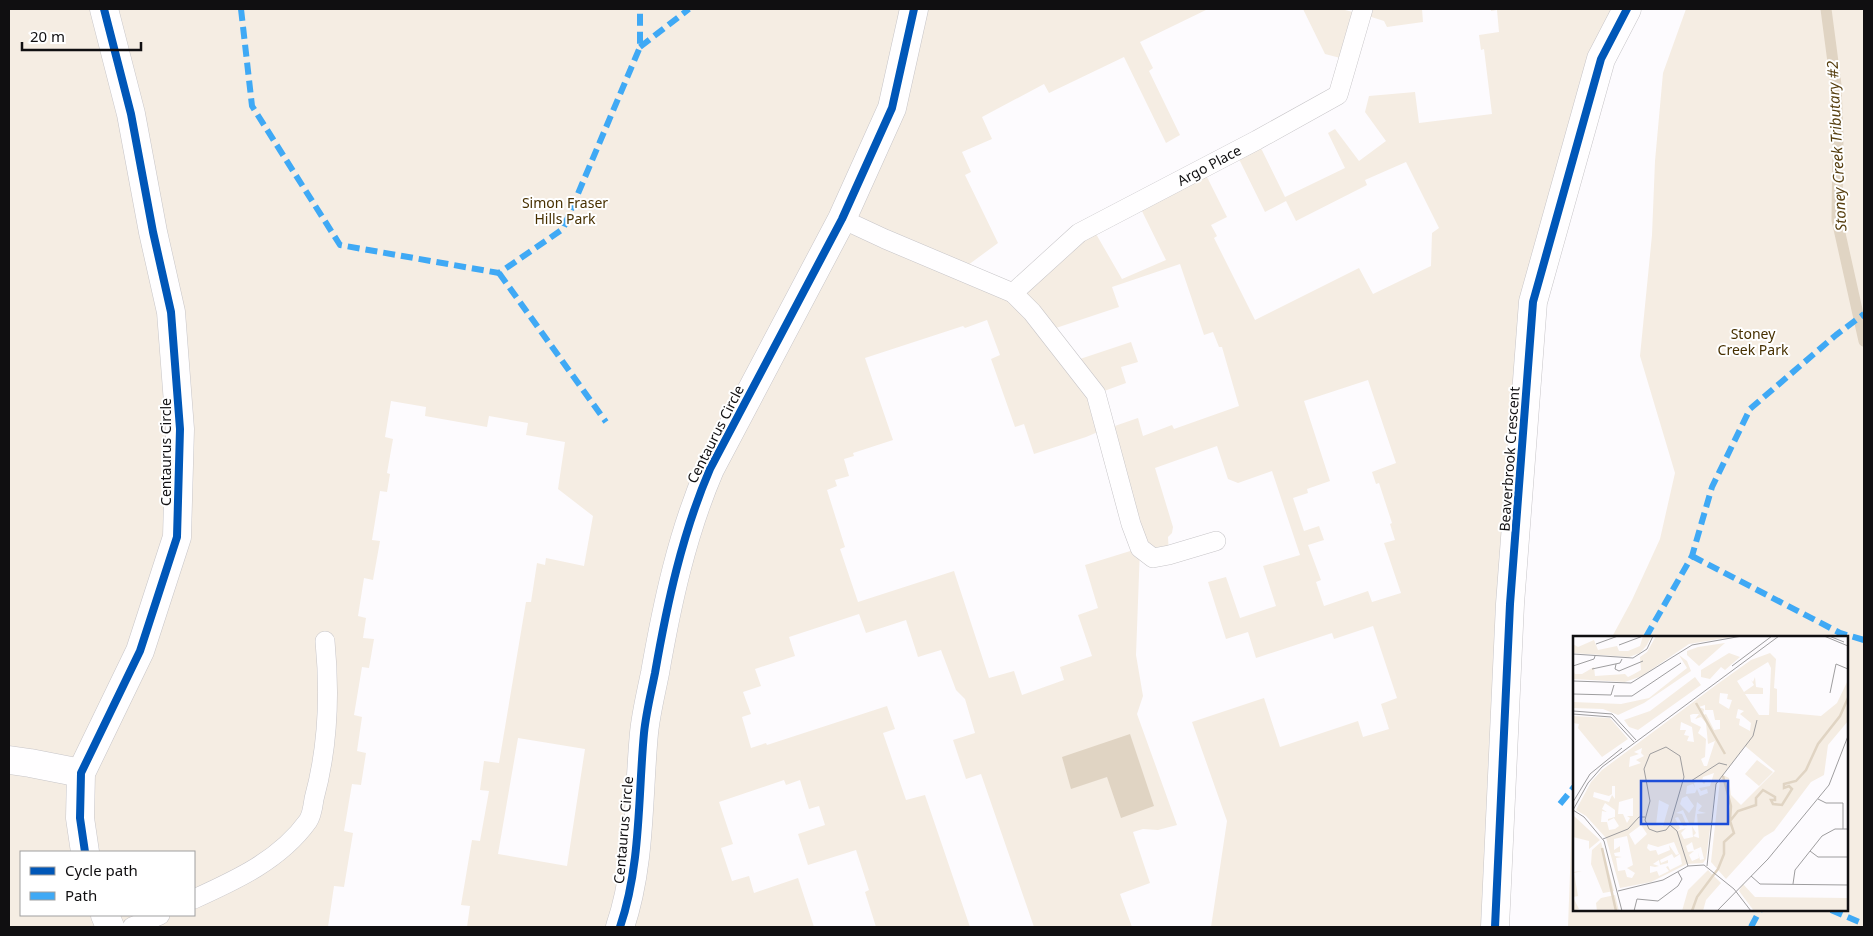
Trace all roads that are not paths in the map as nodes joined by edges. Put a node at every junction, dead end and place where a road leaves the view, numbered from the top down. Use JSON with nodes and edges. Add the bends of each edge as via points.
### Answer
{"nodes":[{"id":1,"x":104,"y":9,"type":"edge"},
{"id":2,"x":914,"y":9,"type":"edge"},
{"id":3,"x":1363,"y":9,"type":"edge"},
{"id":4,"x":1627,"y":9,"type":"edge"},
{"id":5,"x":842,"y":220,"type":"junction"},
{"id":6,"x":1013,"y":293,"type":"junction"},
{"id":7,"x":1216,"y":541,"type":"dead end"},
{"id":8,"x":325,"y":641,"type":"dead end"},
{"id":9,"x":9,"y":760,"type":"edge"},
{"id":10,"x":81,"y":773,"type":"junction"},
{"id":11,"x":85,"y":851,"type":"edge"},
{"id":12,"x":195,"y":899,"type":"edge"},
{"id":13,"x":158,"y":916,"type":"edge"},
{"id":14,"x":132,"y":927,"type":"edge"},
{"id":15,"x":620,"y":927,"type":"edge"},
{"id":16,"x":1495,"y":927,"type":"edge"}],
"edges":[{"from":1,"to":10,"type":"street","name":"Centaurus Circle","via":[[131,114],[171,312],[180,430],[177,537],[140,651]]},
{"from":2,"to":5,"type":"street","name":"Centaurus Circle","via":[[892,108]]},
{"from":3,"to":6,"type":"lane","name":"Argo Place","via":[[1338,95],[1079,233]]},
{"from":4,"to":16,"type":"street","name":"Beaverbrook Crescent","via":[[1601,59],[1534,302],[1510,604]]},
{"from":5,"to":6,"type":"lane"},
{"from":5,"to":15,"type":"street","name":"Centaurus Circle","via":[[698,497],[665,615],[644,731],[639,818],[629,901]]},
{"from":6,"to":7,"type":"lane","via":[[1032,312],[1096,394],[1140,548],[1153,558]]},
{"from":8,"to":12,"type":"lane","via":[[328,678],[322,770],[309,819],[277,855],[232,882]]},
{"from":9,"to":10,"type":"street"},
{"from":10,"to":11,"type":"street","name":"Centaurus Circle","via":[[80,818]]},
{"from":13,"to":14,"type":"lane"}]}
